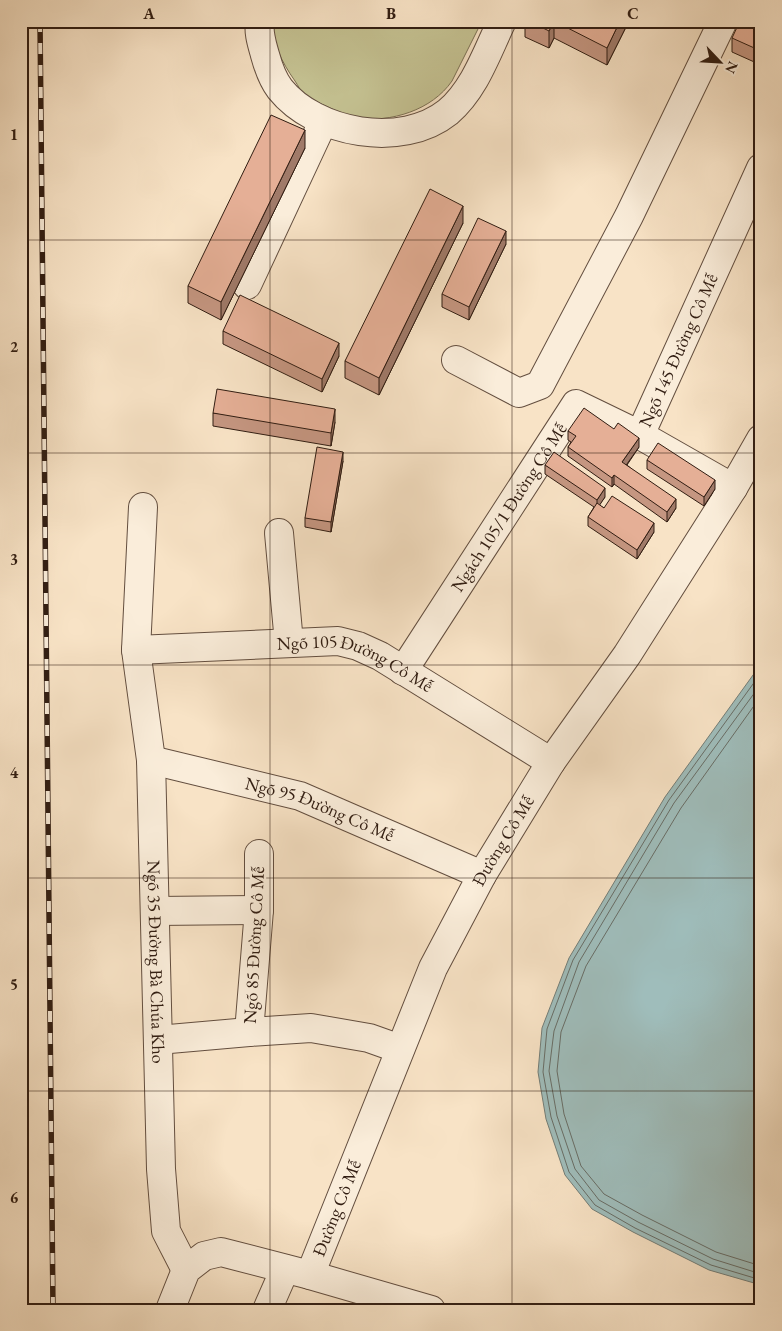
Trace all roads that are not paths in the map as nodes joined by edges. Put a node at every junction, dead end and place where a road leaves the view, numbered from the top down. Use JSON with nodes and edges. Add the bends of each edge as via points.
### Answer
{"nodes":[{"id":1,"x":260,"y":21,"type":"edge"},
{"id":2,"x":502,"y":21,"type":"edge"},
{"id":3,"x":723,"y":21,"type":"edge"},
{"id":4,"x":323,"y":122,"type":"junction"},
{"id":5,"x":761,"y":168,"type":"edge"},
{"id":6,"x":247,"y":285,"type":"dead end"},
{"id":7,"x":456,"y":360,"type":"dead end"},
{"id":8,"x":640,"y":435,"type":"junction"},
{"id":9,"x":759,"y":444,"type":"edge"},
{"id":10,"x":733,"y":488,"type":"junction"},
{"id":11,"x":143,"y":507,"type":"dead end"},
{"id":12,"x":279,"y":533,"type":"dead end"},
{"id":13,"x":289,"y":643,"type":"junction"},
{"id":14,"x":136,"y":650,"type":"junction"},
{"id":15,"x":403,"y":671,"type":"junction"},
{"id":16,"x":152,"y":760,"type":"junction"},
{"id":17,"x":551,"y":762,"type":"junction"},
{"id":18,"x":259,"y":854,"type":"dead end"},
{"id":19,"x":482,"y":875,"type":"junction"},
{"id":20,"x":260,"y":910,"type":"junction"},
{"id":21,"x":155,"y":912,"type":"junction"},
{"id":22,"x":249,"y":1032,"type":"junction"},
{"id":23,"x":158,"y":1040,"type":"junction"},
{"id":24,"x":400,"y":1049,"type":"junction"},
{"id":25,"x":186,"y":1270,"type":"junction"},
{"id":26,"x":298,"y":1272,"type":"junction"},
{"id":27,"x":170,"y":1310,"type":"edge"},
{"id":28,"x":267,"y":1310,"type":"edge"},
{"id":29,"x":431,"y":1310,"type":"edge"}],
"edges":[{"from":1,"to":4,"type":"street","via":[[260,39],[279,88],[290,100]]},
{"from":2,"to":4,"type":"street","via":[[460,101],[421,128],[373,132]]},
{"from":3,"to":7,"type":"street","via":[[630,216],[540,385],[519,393]]},
{"from":4,"to":6,"type":"street"},
{"from":5,"to":8,"type":"street","name":"Ngõ 145 Đường Cô Mễ"},
{"from":8,"to":10,"type":"street","name":"Ngõ 145 Đường Cô Mễ"},
{"from":8,"to":15,"type":"street","name":"Ngách 105/1 Đường Cô Mễ","via":[[576,404]]},
{"from":9,"to":10,"type":"street","name":"Đường Cô Mễ"},
{"from":10,"to":17,"type":"street","name":"Đường Cô Mễ","via":[[628,655]]},
{"from":11,"to":14,"type":"street","name":"Ngõ 35 Đường Bà Chúa Kho"},
{"from":12,"to":13,"type":"street"},
{"from":13,"to":14,"type":"street","name":"Ngõ 105 Đường Cô Mễ"},
{"from":13,"to":15,"type":"street","name":"Ngõ 105 Đường Cô Mễ","via":[[338,641],[380,656]]},
{"from":14,"to":16,"type":"street","name":"Ngõ 35 Đường Bà Chúa Kho"},
{"from":15,"to":17,"type":"street","name":"Ngõ 105 Đường Cô Mễ"},
{"from":16,"to":19,"type":"street","name":"Ngõ 95 Đường Cô Mễ","via":[[300,796]]},
{"from":16,"to":21,"type":"street","name":"Ngõ 35 Đường Bà Chúa Kho"},
{"from":17,"to":19,"type":"street","name":"Đường Cô Mễ"},
{"from":18,"to":20,"type":"street","name":"Ngõ 85 Đường Cô Mễ"},
{"from":19,"to":24,"type":"street","name":"Đường Cô Mễ","via":[[433,968]]},
{"from":20,"to":21,"type":"street"},
{"from":20,"to":22,"type":"street","name":"Ngõ 85 Đường Cô Mễ"},
{"from":21,"to":23,"type":"street","name":"Ngõ 35 Đường Bà Chúa Kho"},
{"from":22,"to":23,"type":"street"},
{"from":22,"to":24,"type":"street","name":"Ngõ 85 Đường Cô Mễ","via":[[311,1028],[368,1038]]},
{"from":23,"to":25,"type":"street","name":"Ngõ 35 Đường Bà Chúa Kho","via":[[166,1231]]},
{"from":24,"to":26,"type":"street","name":"Đường Cô Mễ"},
{"from":25,"to":26,"type":"street","via":[[204,1256],[221,1252]]},
{"from":25,"to":27,"type":"street"},
{"from":26,"to":28,"type":"street","name":"Đường Cô Mễ"},
{"from":26,"to":29,"type":"street"}]}
